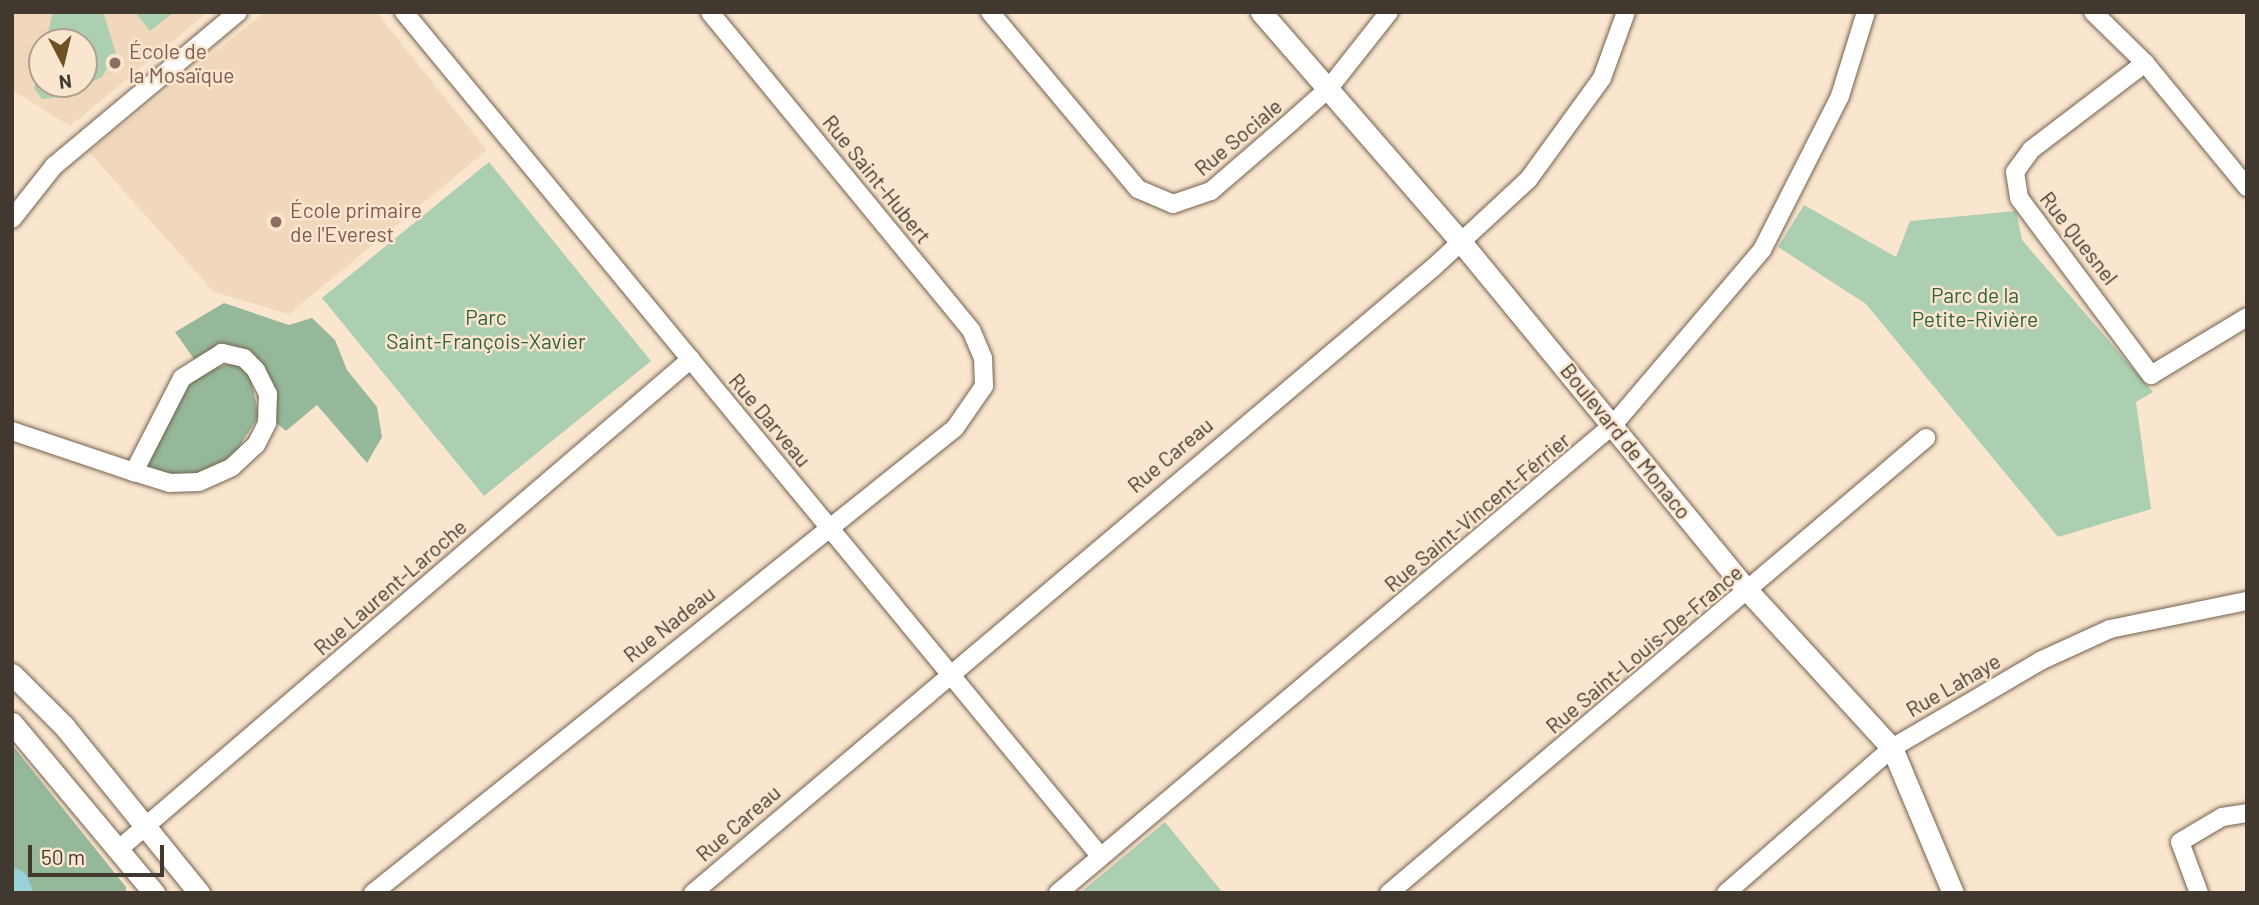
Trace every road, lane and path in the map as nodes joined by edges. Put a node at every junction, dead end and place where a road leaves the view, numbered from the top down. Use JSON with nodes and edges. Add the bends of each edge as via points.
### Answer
{"nodes":[{"id":1,"x":238,"y":12,"type":"edge"},
{"id":2,"x":404,"y":12,"type":"edge"},
{"id":3,"x":710,"y":12,"type":"edge"},
{"id":4,"x":990,"y":12,"type":"edge"},
{"id":5,"x":1261,"y":12,"type":"edge"},
{"id":6,"x":1389,"y":12,"type":"edge"},
{"id":7,"x":1626,"y":12,"type":"edge"},
{"id":8,"x":1867,"y":12,"type":"edge"},
{"id":9,"x":2093,"y":12,"type":"edge"},
{"id":10,"x":2145,"y":63,"type":"junction"},
{"id":11,"x":1329,"y":88,"type":"junction"},
{"id":12,"x":2247,"y":187,"type":"edge"},
{"id":13,"x":12,"y":219,"type":"edge"},
{"id":14,"x":1461,"y":242,"type":"junction"},
{"id":15,"x":2247,"y":317,"type":"edge"},
{"id":16,"x":691,"y":359,"type":"junction"},
{"id":17,"x":984,"y":386,"type":"joint"},
{"id":18,"x":1613,"y":425,"type":"junction"},
{"id":19,"x":12,"y":430,"type":"edge"},
{"id":20,"x":1926,"y":438,"type":"dead end"},
{"id":21,"x":134,"y":472,"type":"junction"},
{"id":22,"x":829,"y":526,"type":"junction"},
{"id":23,"x":1748,"y":591,"type":"junction"},
{"id":24,"x":2247,"y":601,"type":"edge"},
{"id":25,"x":947,"y":673,"type":"junction"},
{"id":26,"x":12,"y":674,"type":"edge"},
{"id":27,"x":12,"y":723,"type":"edge"},
{"id":28,"x":1892,"y":748,"type":"junction"},
{"id":29,"x":2247,"y":813,"type":"edge"},
{"id":30,"x":145,"y":826,"type":"junction"},
{"id":31,"x":119,"y":849,"type":"junction"},
{"id":32,"x":1101,"y":857,"type":"junction"},
{"id":33,"x":154,"y":893,"type":"edge"},
{"id":34,"x":199,"y":893,"type":"edge"},
{"id":35,"x":373,"y":893,"type":"edge"},
{"id":36,"x":693,"y":893,"type":"edge"},
{"id":37,"x":1058,"y":893,"type":"edge"},
{"id":38,"x":1389,"y":893,"type":"edge"},
{"id":39,"x":1726,"y":893,"type":"edge"},
{"id":40,"x":1953,"y":893,"type":"edge"},
{"id":41,"x":2199,"y":893,"type":"edge"}],
"edges":[{"from":1,"to":13,"type":"street","via":[[54,166]]},
{"from":2,"to":16,"type":"street","name":"Rue Darveau"},
{"from":3,"to":17,"type":"street","name":"Rue Saint-Hubert","via":[[971,330],[983,358]]},
{"from":4,"to":11,"type":"street","name":"Rue Sociale","via":[[1139,189],[1157,201],[1192,202],[1212,191]]},
{"from":5,"to":11,"type":"street","name":"Boulevard de Monaco"},
{"from":6,"to":11,"type":"street","name":"Rue Sociale"},
{"from":7,"to":14,"type":"street","name":"Rue Careau","via":[[1602,78],[1528,180]]},
{"from":8,"to":18,"type":"street","name":"Rue Saint-Vincent-Férrier","via":[[1840,96],[1762,250]]},
{"from":9,"to":10,"type":"street"},
{"from":10,"to":12,"type":"street"},
{"from":10,"to":15,"type":"street","name":"Rue Quesnel","via":[[2031,150],[2015,172],[2018,198],[2151,375]]},
{"from":11,"to":14,"type":"street","name":"Boulevard de Monaco"},
{"from":14,"to":18,"type":"street","name":"Boulevard de Monaco"},
{"from":14,"to":25,"type":"street","name":"Rue Careau"},
{"from":16,"to":22,"type":"street","name":"Rue Darveau"},
{"from":16,"to":30,"type":"street","name":"Rue Laurent-Laroche"},
{"from":17,"to":22,"type":"street","name":"Rue Nadeau","via":[[955,428]]},
{"from":18,"to":23,"type":"street","name":"Boulevard de Monaco"},
{"from":18,"to":32,"type":"street","name":"Rue Saint-Vincent-Férrier"},
{"from":19,"to":21,"type":"street"},
{"from":20,"to":23,"type":"street","name":"Rue Saint-Louis-De-France"},
{"from":21,"to":21,"type":"street","via":[[169,483],[199,482],[232,467],[256,445],[267,423],[268,394],[256,370],[244,358],[222,353],[191,370]]},
{"from":22,"to":25,"type":"street","name":"Rue Darveau"},
{"from":22,"to":35,"type":"street","name":"Rue Nadeau"},
{"from":23,"to":28,"type":"street","name":"Boulevard de Monaco"},
{"from":23,"to":38,"type":"street","name":"Rue Saint-Louis-De-France"},
{"from":24,"to":28,"type":"street","name":"Rue Lahaye","via":[[2110,629],[2040,661]]},
{"from":25,"to":32,"type":"street","name":"Rue Darveau"},
{"from":25,"to":36,"type":"street","name":"Rue Careau"},
{"from":26,"to":30,"type":"street","via":[[38,697]]},
{"from":27,"to":31,"type":"street"},
{"from":28,"to":39,"type":"street","name":"Rue Lahaye"},
{"from":28,"to":40,"type":"street","name":"Boulevard de Monaco"},
{"from":29,"to":41,"type":"street","via":[[2222,817],[2180,842]]},
{"from":30,"to":31,"type":"street","name":"Rue Laurent-Laroche"},
{"from":30,"to":34,"type":"street"},
{"from":31,"to":33,"type":"street"},
{"from":32,"to":37,"type":"street","name":"Rue Saint-Vincent-Férrier"}]}
